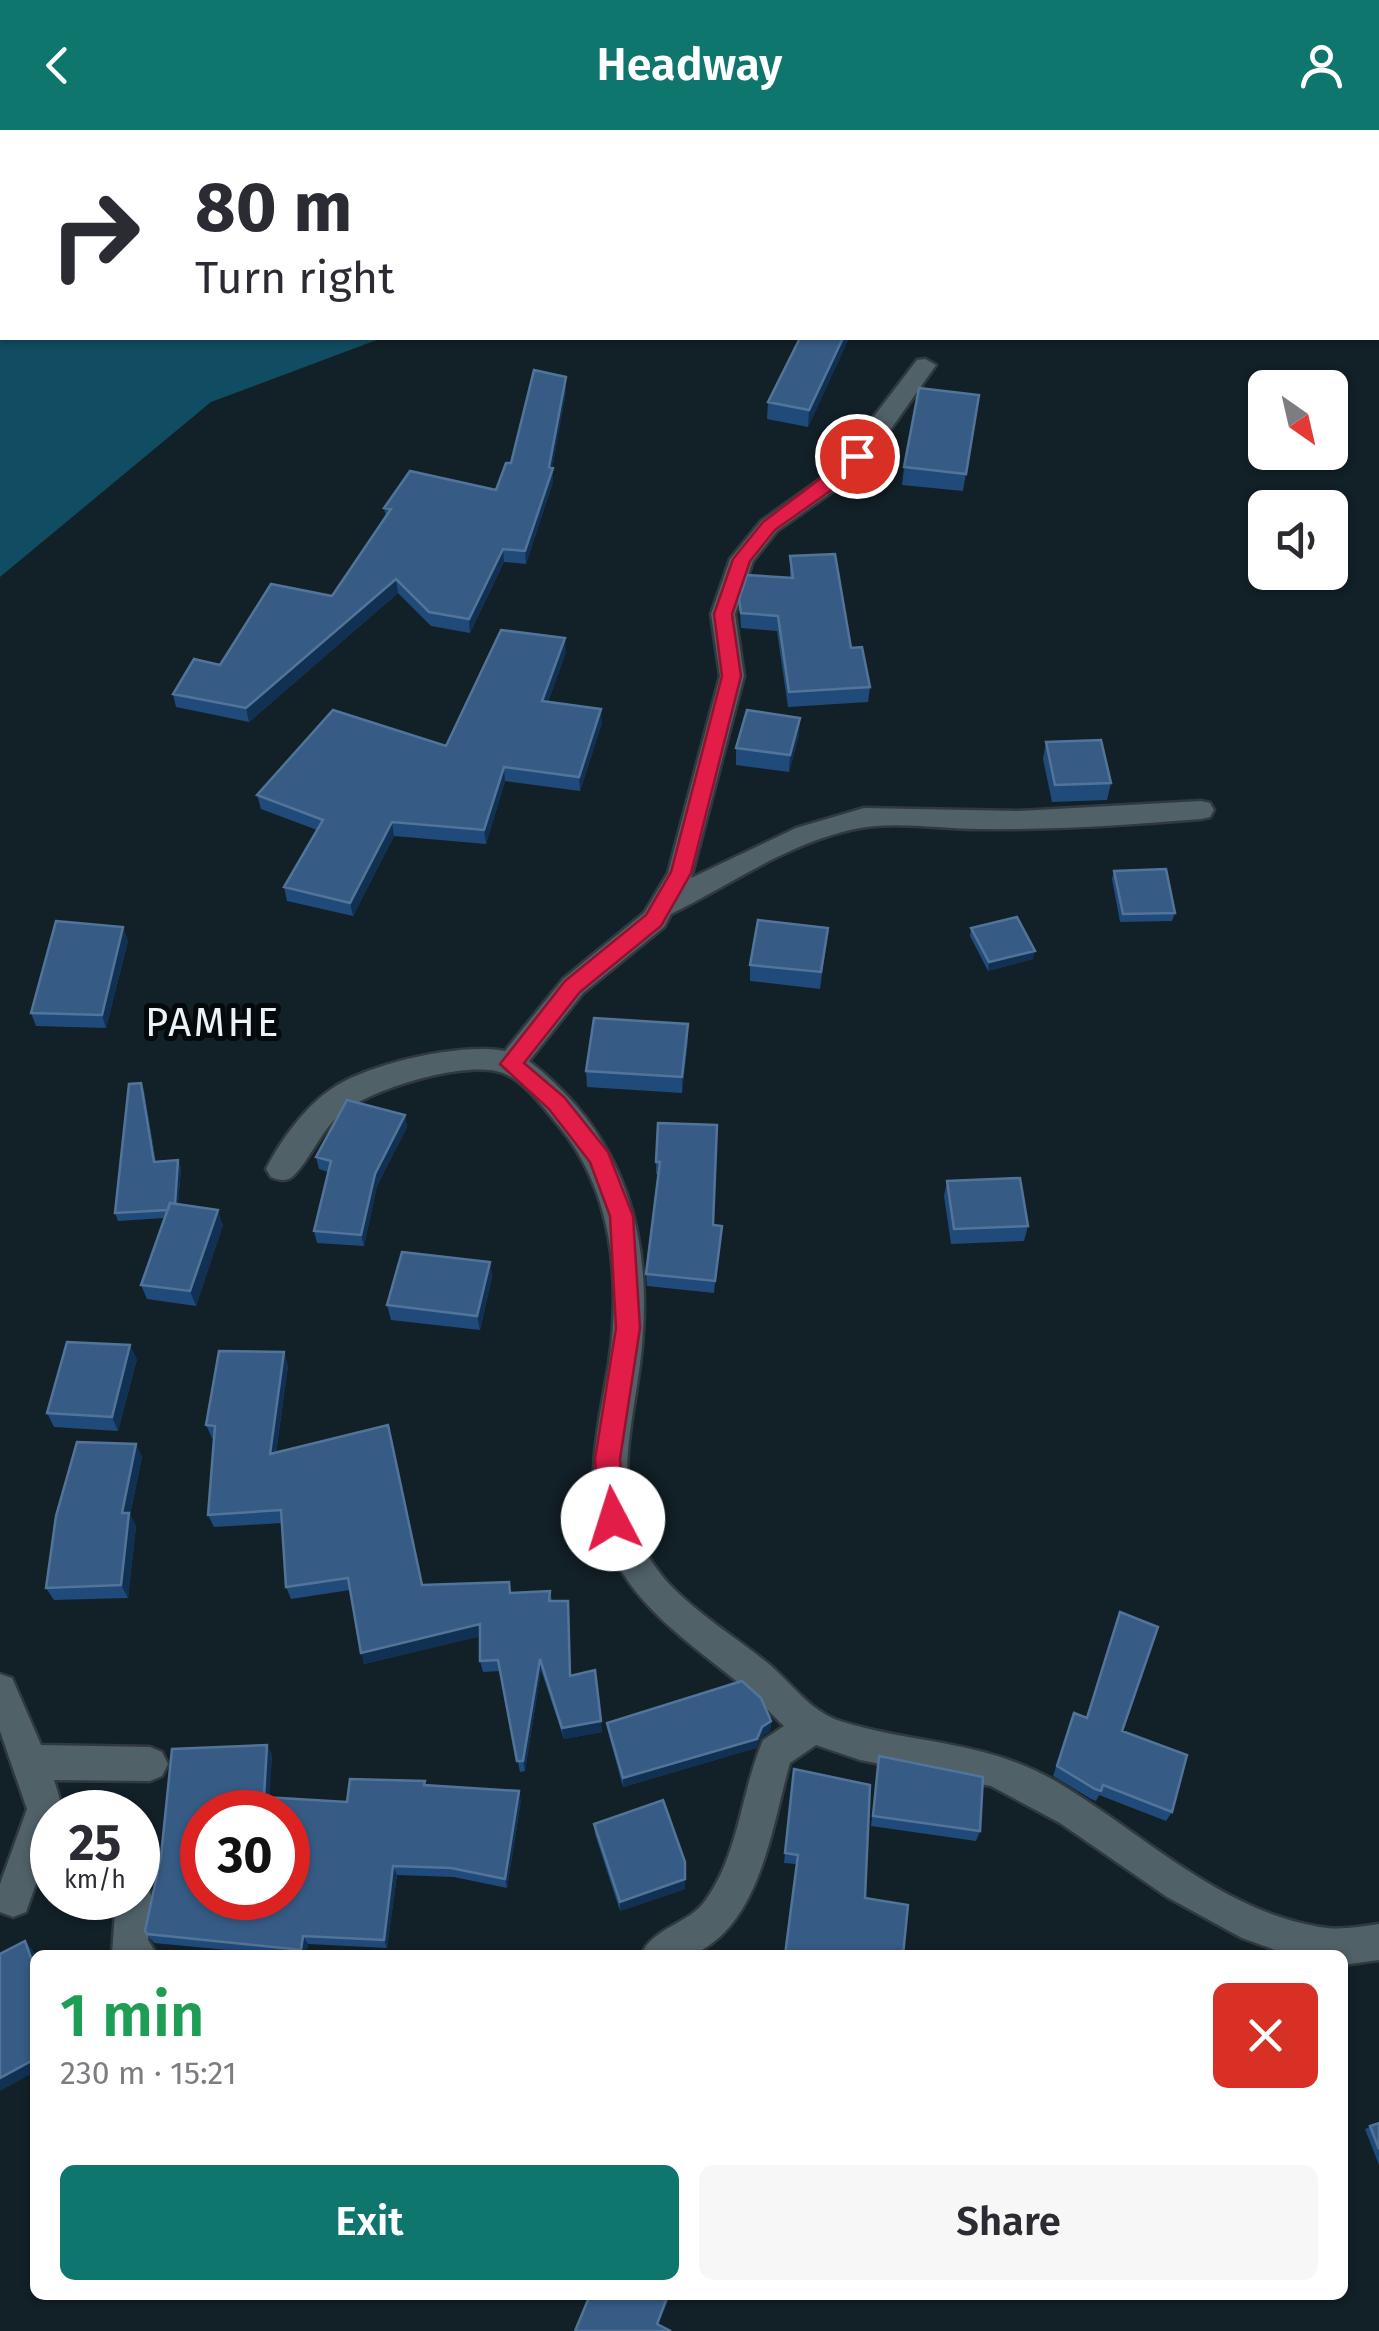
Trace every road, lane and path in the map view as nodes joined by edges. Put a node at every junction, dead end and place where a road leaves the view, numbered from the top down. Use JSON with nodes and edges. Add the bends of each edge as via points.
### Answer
{"nodes":[{"id":1,"x":924,"y":365,"type":"dead end"},
{"id":2,"x":1201,"y":810,"type":"dead end"},
{"id":3,"x":660,"y":908,"type":"junction"},
{"id":4,"x":511,"y":1064,"type":"junction"},
{"id":5,"x":281,"y":1168,"type":"dead end"},
{"id":6,"x":0,"y":1690,"type":"edge"},
{"id":7,"x":813,"y":1727,"type":"junction"},
{"id":8,"x":32,"y":1762,"type":"junction"},
{"id":9,"x":150,"y":1764,"type":"dead end"},
{"id":10,"x":14,"y":1900,"type":"dead end"},
{"id":11,"x":131,"y":1920,"type":"edge"},
{"id":12,"x":1379,"y":1942,"type":"edge"},
{"id":13,"x":130,"y":1950,"type":"edge"},
{"id":14,"x":667,"y":1950,"type":"edge"}],
"edges":[{"from":1,"to":3,"type":"street","via":[[841,475],[769,526],[742,559],[723,614],[732,676],[681,873]]},
{"from":2,"to":3,"type":"street","via":[[1112,818],[850,820],[719,874]]},
{"from":3,"to":4,"type":"street","via":[[573,986]]},
{"from":4,"to":5,"type":"street","via":[[469,1060],[346,1094],[310,1127]]},
{"from":4,"to":7,"type":"street","via":[[556,1103],[600,1158],[622,1216],[628,1328],[608,1459],[613,1519],[636,1568],[693,1630]]},
{"from":6,"to":8,"type":"street"},
{"from":7,"to":12,"type":"street","via":[[882,1749],[994,1770],[1054,1800],[1229,1916],[1334,1948]]},
{"from":7,"to":14,"type":"street","via":[[775,1752],[742,1868],[716,1917]]},
{"from":8,"to":9,"type":"street"},
{"from":8,"to":10,"type":"street","via":[[46,1809]]},
{"from":11,"to":13,"type":"street"}]}
